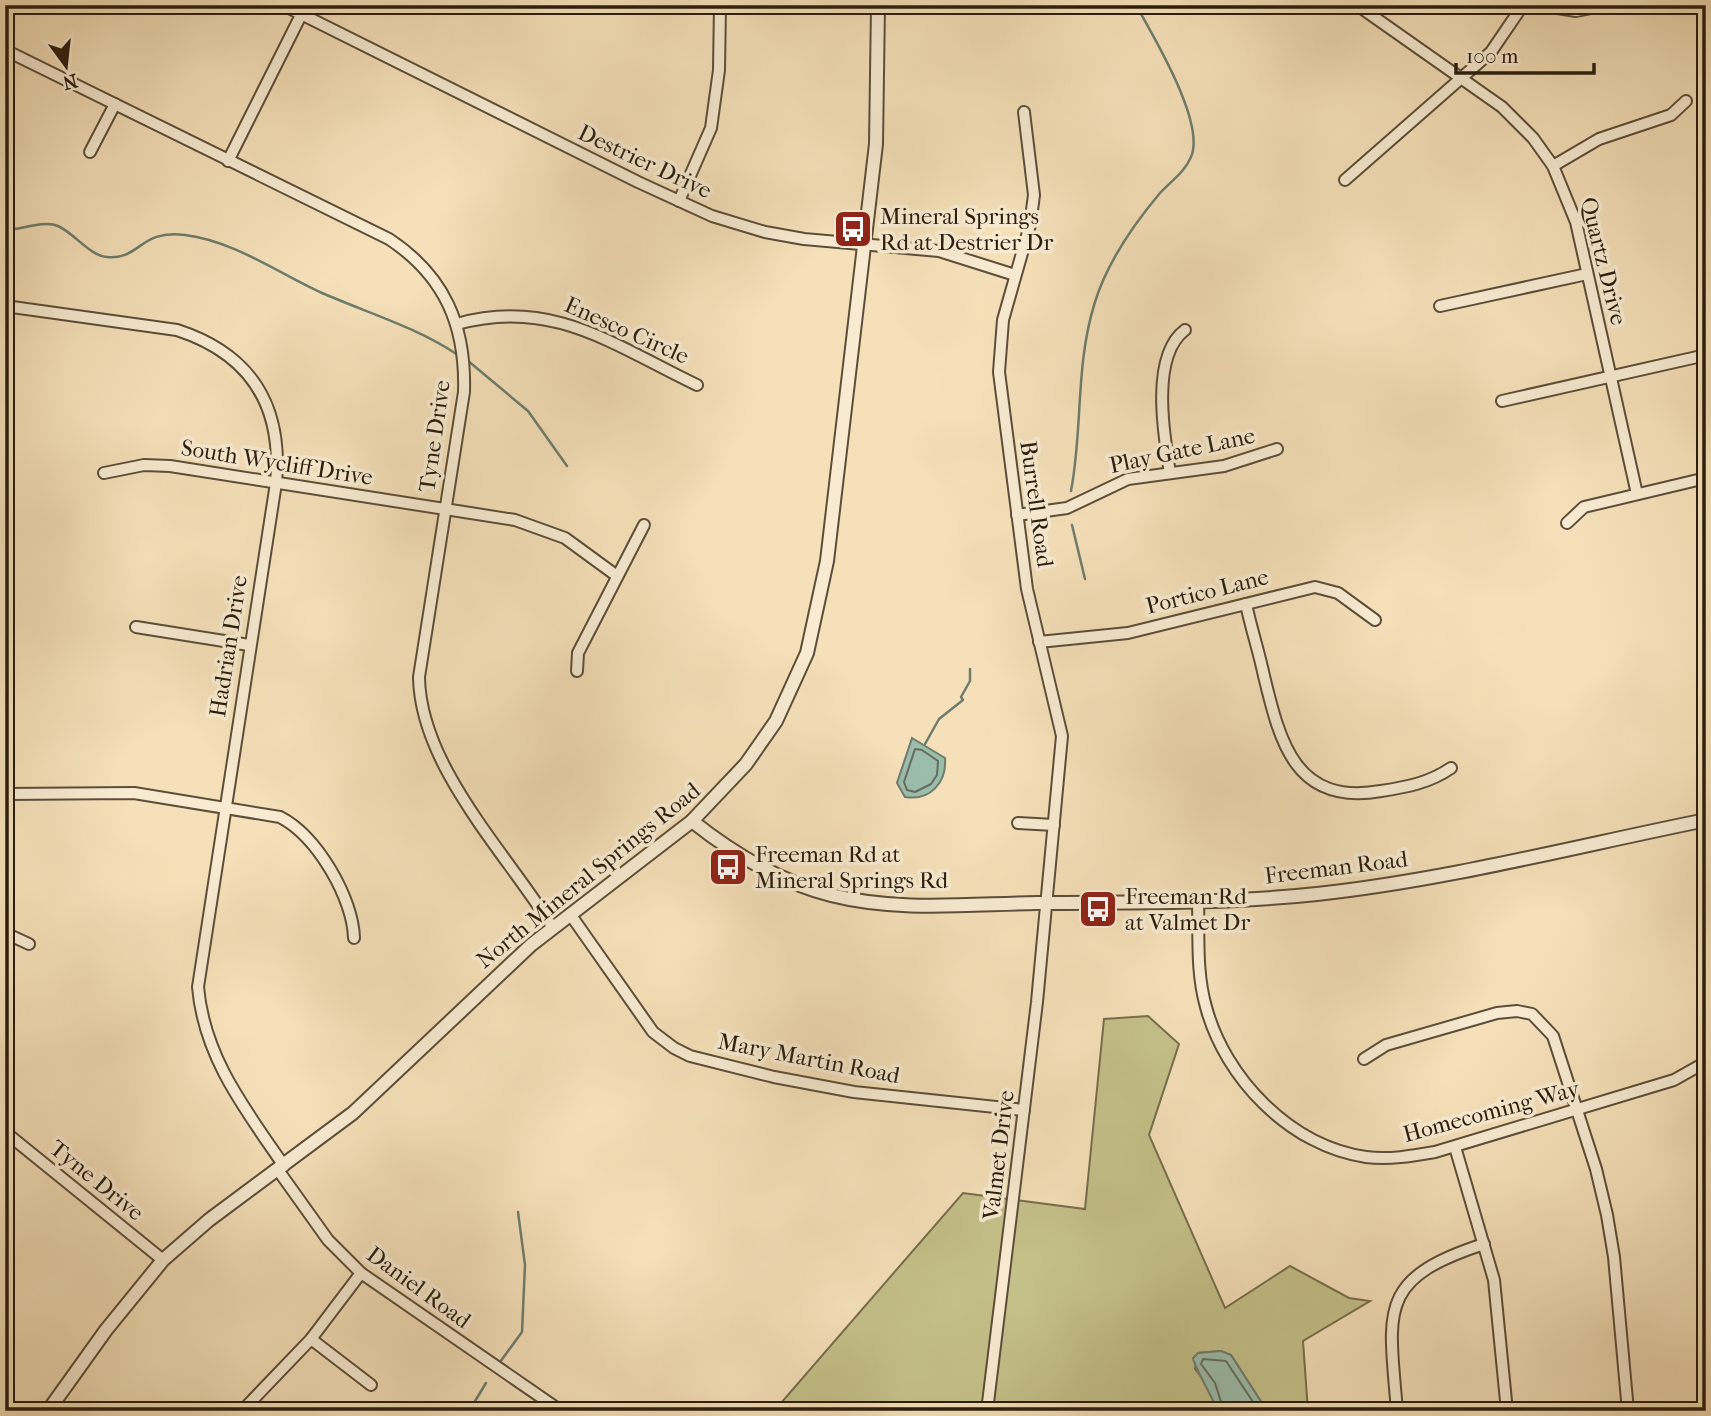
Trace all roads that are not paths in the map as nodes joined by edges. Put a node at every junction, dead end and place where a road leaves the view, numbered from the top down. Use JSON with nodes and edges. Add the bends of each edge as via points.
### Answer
{"nodes":[{"id":1,"x":283,"y":5,"type":"edge"},
{"id":2,"x":720,"y":5,"type":"edge"},
{"id":3,"x":878,"y":5,"type":"edge"},
{"id":4,"x":1357,"y":5,"type":"edge"},
{"id":5,"x":1523,"y":5,"type":"edge"},
{"id":6,"x":1539,"y":5,"type":"edge"},
{"id":7,"x":1607,"y":5,"type":"edge"},
{"id":8,"x":303,"y":10,"type":"edge"},
{"id":9,"x":5,"y":50,"type":"edge"},
{"id":10,"x":1461,"y":78,"type":"junction"},
{"id":11,"x":1686,"y":101,"type":"dead end"},
{"id":12,"x":115,"y":104,"type":"junction"},
{"id":13,"x":1024,"y":111,"type":"dead end"},
{"id":14,"x":90,"y":152,"type":"dead end"},
{"id":15,"x":228,"y":161,"type":"junction"},
{"id":16,"x":1553,"y":166,"type":"junction"},
{"id":17,"x":1345,"y":180,"type":"dead end"},
{"id":18,"x":679,"y":201,"type":"junction"},
{"id":19,"x":865,"y":243,"type":"junction"},
{"id":20,"x":1587,"y":274,"type":"junction"},
{"id":21,"x":1016,"y":275,"type":"junction"},
{"id":22,"x":5,"y":306,"type":"edge"},
{"id":23,"x":1440,"y":306,"type":"dead end"},
{"id":24,"x":457,"y":324,"type":"junction"},
{"id":25,"x":1185,"y":330,"type":"dead end"},
{"id":26,"x":1706,"y":355,"type":"edge"},
{"id":27,"x":1610,"y":376,"type":"junction"},
{"id":28,"x":697,"y":384,"type":"dead end"},
{"id":29,"x":1502,"y":401,"type":"dead end"},
{"id":30,"x":1277,"y":449,"type":"dead end"},
{"id":31,"x":104,"y":473,"type":"dead end"},
{"id":32,"x":1170,"y":473,"type":"junction"},
{"id":33,"x":1706,"y":478,"type":"edge"},
{"id":34,"x":276,"y":482,"type":"junction"},
{"id":35,"x":1637,"y":494,"type":"junction"},
{"id":36,"x":445,"y":509,"type":"junction"},
{"id":37,"x":1017,"y":515,"type":"junction"},
{"id":38,"x":1567,"y":523,"type":"dead end"},
{"id":39,"x":644,"y":525,"type":"dead end"},
{"id":40,"x":617,"y":576,"type":"junction"},
{"id":41,"x":1246,"y":604,"type":"junction"},
{"id":42,"x":1375,"y":620,"type":"dead end"},
{"id":43,"x":136,"y":627,"type":"dead end"},
{"id":44,"x":1039,"y":642,"type":"junction"},
{"id":45,"x":249,"y":645,"type":"junction"},
{"id":46,"x":577,"y":671,"type":"dead end"},
{"id":47,"x":1451,"y":768,"type":"dead end"},
{"id":48,"x":5,"y":793,"type":"edge"},
{"id":49,"x":224,"y":807,"type":"junction"},
{"id":50,"x":1706,"y":820,"type":"edge"},
{"id":51,"x":692,"y":821,"type":"junction"},
{"id":52,"x":1018,"y":823,"type":"dead end"},
{"id":53,"x":1054,"y":825,"type":"junction"},
{"id":54,"x":1198,"y":900,"type":"junction"},
{"id":55,"x":1046,"y":903,"type":"junction"},
{"id":56,"x":570,"y":914,"type":"junction"},
{"id":57,"x":553,"y":928,"type":"junction"},
{"id":58,"x":5,"y":933,"type":"edge"},
{"id":59,"x":354,"y":938,"type":"dead end"},
{"id":60,"x":29,"y":944,"type":"dead end"},
{"id":61,"x":1364,"y":1059,"type":"dead end"},
{"id":62,"x":1706,"y":1062,"type":"edge"},
{"id":63,"x":1024,"y":1110,"type":"junction"},
{"id":64,"x":1576,"y":1110,"type":"junction"},
{"id":65,"x":6,"y":1134,"type":"edge"},
{"id":66,"x":1455,"y":1147,"type":"junction"},
{"id":67,"x":281,"y":1168,"type":"junction"},
{"id":68,"x":1484,"y":1244,"type":"junction"},
{"id":69,"x":163,"y":1259,"type":"junction"},
{"id":70,"x":361,"y":1273,"type":"junction"},
{"id":71,"x":311,"y":1339,"type":"junction"},
{"id":72,"x":371,"y":1385,"type":"dead end"},
{"id":73,"x":557,"y":1410,"type":"edge"},
{"id":74,"x":48,"y":1411,"type":"edge"},
{"id":75,"x":242,"y":1411,"type":"edge"},
{"id":76,"x":987,"y":1411,"type":"edge"},
{"id":77,"x":1397,"y":1411,"type":"edge"},
{"id":78,"x":1507,"y":1411,"type":"edge"},
{"id":79,"x":1628,"y":1411,"type":"edge"}],
"edges":[{"from":1,"to":8,"type":"street","name":"Destrier Drive"},
{"from":2,"to":18,"type":"street","via":[[719,70],[711,128]]},
{"from":3,"to":19,"type":"street","name":"North Mineral Springs Road","via":[[879,110]]},
{"from":4,"to":10,"type":"street","name":"Quartz Drive"},
{"from":5,"to":10,"type":"street","via":[[1491,52]]},
{"from":6,"to":7,"type":"street","via":[[1576,11]]},
{"from":8,"to":15,"type":"street"},
{"from":8,"to":18,"type":"street","name":"Destrier Drive"},
{"from":9,"to":12,"type":"street","name":"Tyne Drive"},
{"from":10,"to":16,"type":"street","name":"Quartz Drive","via":[[1513,117]]},
{"from":10,"to":17,"type":"street"},
{"from":11,"to":16,"type":"street","via":[[1671,115],[1599,139]]},
{"from":12,"to":14,"type":"street"},
{"from":12,"to":15,"type":"street","name":"Tyne Drive"},
{"from":13,"to":21,"type":"street","name":"Burrell Road","via":[[1034,195]]},
{"from":15,"to":24,"type":"street","name":"Tyne Drive","via":[[405,250],[434,279]]},
{"from":16,"to":20,"type":"street","name":"Quartz Drive","via":[[1572,208]]},
{"from":18,"to":19,"type":"street","name":"Destrier Drive","via":[[765,232]]},
{"from":19,"to":21,"type":"street","name":"Destrier Drive","via":[[939,251]]},
{"from":19,"to":51,"type":"street","name":"North Mineral Springs Road","via":[[827,561],[813,632],[776,721],[737,775]]},
{"from":20,"to":23,"type":"street"},
{"from":20,"to":27,"type":"street","name":"Quartz Drive"},
{"from":21,"to":37,"type":"street","name":"Burrell Road","via":[[998,355]]},
{"from":22,"to":34,"type":"street","name":"Hadrian Drive","via":[[177,330],[224,351],[246,370],[269,411],[277,444]]},
{"from":24,"to":28,"type":"street","name":"Enesco Circle","via":[[511,315],[562,321]]},
{"from":24,"to":36,"type":"street","name":"Tyne Drive","via":[[464,392]]},
{"from":25,"to":32,"type":"street","via":[[1172,346],[1162,394]]},
{"from":26,"to":27,"type":"street"},
{"from":27,"to":29,"type":"street"},
{"from":27,"to":35,"type":"street","name":"Quartz Drive"},
{"from":30,"to":32,"type":"street","name":"Play Gate Lane","via":[[1235,463]]},
{"from":31,"to":34,"type":"street","name":"South Wycliff Drive","via":[[156,465]]},
{"from":32,"to":37,"type":"street","name":"Play Gate Lane","via":[[1119,482],[1067,508]]},
{"from":33,"to":35,"type":"street"},
{"from":34,"to":36,"type":"street","name":"South Wycliff Drive"},
{"from":34,"to":45,"type":"street","name":"Hadrian Drive"},
{"from":35,"to":38,"type":"street","via":[[1584,507]]},
{"from":36,"to":40,"type":"street","name":"South Wycliff Drive","via":[[550,530]]},
{"from":36,"to":57,"type":"street","name":"Tyne Drive","via":[[419,677],[424,720],[439,758]]},
{"from":37,"to":44,"type":"street","name":"Burrell Road"},
{"from":39,"to":40,"type":"street"},
{"from":40,"to":46,"type":"street","via":[[578,653]]},
{"from":41,"to":42,"type":"street","name":"Portico Lane","via":[[1324,587]]},
{"from":41,"to":44,"type":"street","name":"Portico Lane","via":[[1128,633]]},
{"from":41,"to":47,"type":"street","via":[[1284,748],[1310,778],[1349,793],[1374,792],[1434,780]]},
{"from":43,"to":45,"type":"street"},
{"from":44,"to":53,"type":"street","name":"Burrell Road","via":[[1062,736]]},
{"from":45,"to":49,"type":"street","name":"Hadrian Drive"},
{"from":48,"to":49,"type":"street","via":[[109,791]]},
{"from":49,"to":59,"type":"street","via":[[280,817],[309,840],[351,913]]},
{"from":49,"to":67,"type":"street","name":"Hadrian Drive","via":[[200,963],[200,1009],[215,1059]]},
{"from":50,"to":54,"type":"street","name":"Freeman Road","via":[[1374,887]]},
{"from":51,"to":55,"type":"street","name":"Freeman Road","via":[[769,870],[831,895],[916,904]]},
{"from":51,"to":56,"type":"street","name":"North Mineral Springs Road"},
{"from":52,"to":53,"type":"street"},
{"from":53,"to":55,"type":"street","name":"Burrell Road"},
{"from":54,"to":55,"type":"street","name":"Freeman Road"},
{"from":54,"to":66,"type":"street","name":"Homecoming Way","via":[[1199,970],[1211,1023],[1237,1074],[1261,1101],[1300,1131],[1334,1149],[1366,1157],[1397,1158]]},
{"from":55,"to":63,"type":"street","name":"Valmet Drive"},
{"from":56,"to":57,"type":"street","name":"North Mineral Springs Road"},
{"from":56,"to":63,"type":"street","name":"Mary Martin Road","via":[[653,1032],[690,1055],[854,1091]]},
{"from":57,"to":67,"type":"street","name":"North Mineral Springs Road","via":[[500,972],[367,1101]]},
{"from":58,"to":60,"type":"street"},
{"from":61,"to":64,"type":"street","via":[[1386,1045],[1474,1018],[1517,1011],[1532,1014],[1553,1036]]},
{"from":62,"to":64,"type":"street","name":"Homecoming Way","via":[[1674,1080]]},
{"from":63,"to":76,"type":"street","name":"Valmet Drive"},
{"from":64,"to":66,"type":"street","name":"Homecoming Way"},
{"from":64,"to":79,"type":"street","via":[[1607,1215]]},
{"from":65,"to":69,"type":"street","name":"Tyne Drive"},
{"from":66,"to":68,"type":"street"},
{"from":67,"to":69,"type":"street","name":"North Mineral Springs Road"},
{"from":67,"to":70,"type":"street","name":"Daniel Road","via":[[328,1240]]},
{"from":68,"to":77,"type":"street","via":[[1420,1271],[1401,1292],[1391,1340]]},
{"from":68,"to":78,"type":"street","via":[[1494,1280]]},
{"from":69,"to":74,"type":"street","name":"North Mineral Springs Road"},
{"from":70,"to":71,"type":"street"},
{"from":70,"to":73,"type":"street","name":"Daniel Road"},
{"from":71,"to":72,"type":"street"},
{"from":71,"to":75,"type":"street"}]}
